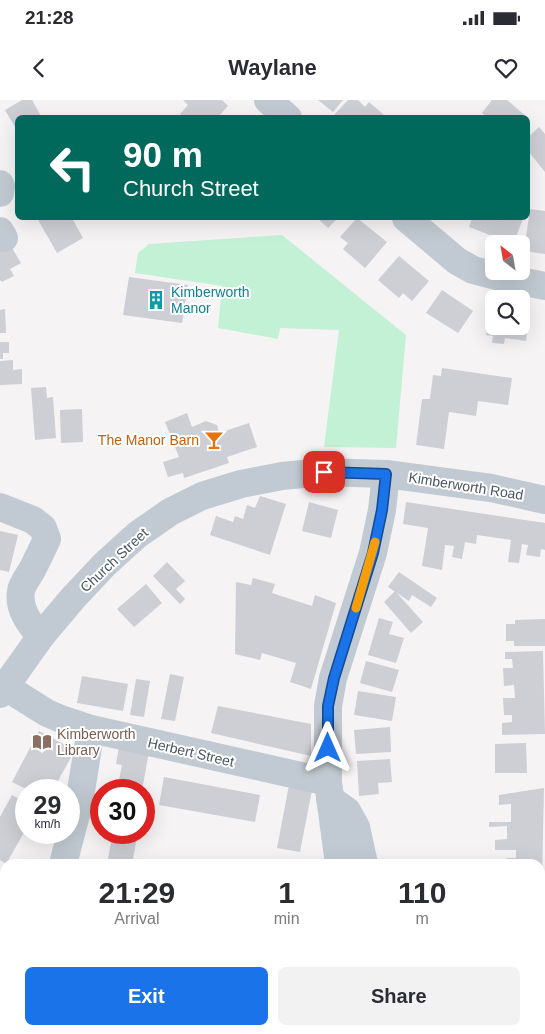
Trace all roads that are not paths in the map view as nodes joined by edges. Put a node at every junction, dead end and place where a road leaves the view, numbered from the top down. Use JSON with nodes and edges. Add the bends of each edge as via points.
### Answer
{"nodes":[{"id":1,"x":268,"y":100,"type":"edge"},
{"id":2,"x":285,"y":115,"type":"edge"},
{"id":3,"x":0,"y":184,"type":"edge"},
{"id":4,"x":0,"y":194,"type":"edge"},
{"id":5,"x":408,"y":220,"type":"edge"},
{"id":6,"x":545,"y":286,"type":"edge"},
{"id":7,"x":386,"y":474,"type":"junction"},
{"id":8,"x":545,"y":500,"type":"edge"},
{"id":9,"x":0,"y":507,"type":"edge"},
{"id":10,"x":41,"y":636,"type":"junction"},
{"id":11,"x":2,"y":690,"type":"edge"},
{"id":12,"x":91,"y":729,"type":"junction"},
{"id":13,"x":329,"y":790,"type":"junction"},
{"id":14,"x":64,"y":859,"type":"edge"},
{"id":15,"x":338,"y":859,"type":"edge"},
{"id":16,"x":363,"y":859,"type":"edge"}],
"edges":[{"from":1,"to":2,"type":"street"},
{"from":3,"to":4,"type":"street"},
{"from":5,"to":6,"type":"street","via":[[473,270]]},
{"from":7,"to":8,"type":"street","name":"Kimberworth Road","via":[[491,488]]},
{"from":7,"to":10,"type":"street","name":"Church Street","via":[[324,472],[282,476],[202,496],[170,512],[137,535],[105,564]]},
{"from":7,"to":13,"type":"street","via":[[373,553],[328,706]]},
{"from":9,"to":10,"type":"street","via":[[33,520],[43,528],[47,539],[21,590],[23,611]]},
{"from":10,"to":11,"type":"street","name":"Church Street"},
{"from":11,"to":12,"type":"street","name":"Herbert Street","via":[[61,720]]},
{"from":12,"to":13,"type":"street","name":"Herbert Street"},
{"from":12,"to":14,"type":"street","via":[[79,803]]},
{"from":13,"to":15,"type":"street"},
{"from":13,"to":16,"type":"street","via":[[356,827]]}]}
